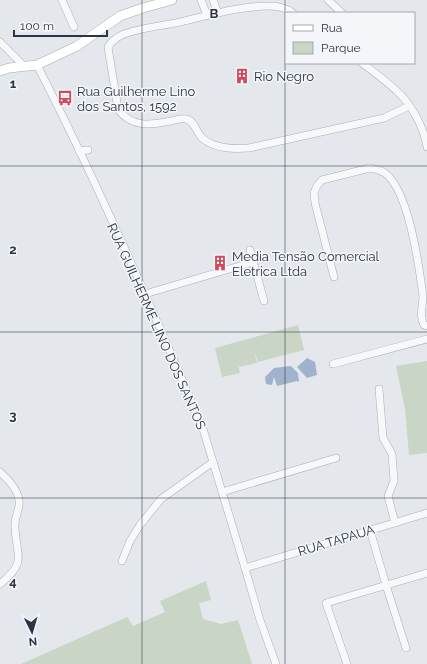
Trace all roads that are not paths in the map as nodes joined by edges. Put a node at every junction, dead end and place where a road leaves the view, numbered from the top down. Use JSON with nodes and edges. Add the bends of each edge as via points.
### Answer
{"nodes":[{"id":1,"x":62,"y":0,"type":"edge"},
{"id":2,"x":202,"y":0,"type":"edge"},
{"id":3,"x":213,"y":0,"type":"edge"},
{"id":4,"x":328,"y":0,"type":"edge"},
{"id":5,"x":167,"y":1,"type":"edge"},
{"id":6,"x":291,"y":12,"type":"edge"},
{"id":7,"x":341,"y":12,"type":"edge"},
{"id":8,"x":218,"y":13,"type":"junction"},
{"id":9,"x":207,"y":15,"type":"junction"},
{"id":10,"x":74,"y":27,"type":"dead end"},
{"id":11,"x":0,"y":42,"type":"edge"},
{"id":12,"x":14,"y":54,"type":"junction"},
{"id":13,"x":363,"y":64,"type":"edge"},
{"id":14,"x":37,"y":65,"type":"junction"},
{"id":15,"x":24,"y":66,"type":"junction"},
{"id":16,"x":4,"y":70,"type":"edge"},
{"id":17,"x":409,"y":106,"type":"junction"},
{"id":18,"x":427,"y":147,"type":"edge"},
{"id":19,"x":88,"y":150,"type":"dead end"},
{"id":20,"x":79,"y":151,"type":"junction"},
{"id":21,"x":250,"y":250,"type":"dead end"},
{"id":22,"x":253,"y":262,"type":"junction"},
{"id":23,"x":334,"y":277,"type":"dead end"},
{"id":24,"x":145,"y":294,"type":"junction"},
{"id":25,"x":264,"y":301,"type":"dead end"},
{"id":26,"x":427,"y":326,"type":"edge"},
{"id":27,"x":427,"y":339,"type":"edge"},
{"id":28,"x":333,"y":364,"type":"dead end"},
{"id":29,"x":379,"y":389,"type":"dead end"},
{"id":30,"x":336,"y":458,"type":"dead end"},
{"id":31,"x":213,"y":462,"type":"junction"},
{"id":32,"x":0,"y":472,"type":"edge"},
{"id":33,"x":222,"y":492,"type":"junction"},
{"id":34,"x":427,"y":513,"type":"edge"},
{"id":35,"x":395,"y":523,"type":"junction"},
{"id":36,"x":370,"y":530,"type":"junction"},
{"id":37,"x":122,"y":562,"type":"dead end"},
{"id":38,"x":245,"y":568,"type":"junction"},
{"id":39,"x":427,"y":573,"type":"edge"},
{"id":40,"x":0,"y":584,"type":"edge"},
{"id":41,"x":386,"y":585,"type":"junction"},
{"id":42,"x":406,"y":648,"type":"dead end"},
{"id":43,"x":276,"y":664,"type":"edge"},
{"id":44,"x":346,"y":664,"type":"edge"}],
"edges":[{"from":1,"to":10,"type":"street"},
{"from":2,"to":9,"type":"street"},
{"from":3,"to":8,"type":"street"},
{"from":4,"to":7,"type":"street"},
{"from":5,"to":14,"type":"main road","via":[[120,16],[77,46]]},
{"from":6,"to":8,"type":"street","via":[[282,7],[256,6]]},
{"from":8,"to":9,"type":"street"},
{"from":9,"to":17,"type":"street","via":[[124,34],[111,42],[108,47],[116,101],[118,109],[128,120],[147,124],[188,119],[201,137],[214,145],[232,149],[249,148],[384,118]]},
{"from":11,"to":12,"type":"street"},
{"from":12,"to":15,"type":"street"},
{"from":12,"to":16,"type":"street"},
{"from":13,"to":17,"type":"street","via":[[401,95]]},
{"from":14,"to":15,"type":"main road"},
{"from":14,"to":20,"type":"street","name":"RUA GUILHERME LINO DOS SANTOS"},
{"from":15,"to":16,"type":"main road"},
{"from":17,"to":18,"type":"street","via":[[421,126]]},
{"from":19,"to":20,"type":"street"},
{"from":20,"to":24,"type":"street","name":"RUA GUILHERME LINO DOS SANTOS"},
{"from":21,"to":22,"type":"street"},
{"from":22,"to":24,"type":"street"},
{"from":22,"to":25,"type":"street"},
{"from":23,"to":26,"type":"street","via":[[314,193],[322,180],[370,168],[377,169],[392,181],[400,194],[409,220],[423,296],[421,317]]},
{"from":24,"to":31,"type":"street","name":"RUA GUILHERME LINO DOS SANTOS","via":[[196,412]]},
{"from":27,"to":28,"type":"street"},
{"from":29,"to":35,"type":"street","via":[[383,438],[392,454],[394,481],[388,496]]},
{"from":30,"to":33,"type":"street"},
{"from":31,"to":33,"type":"street","name":"RUA GUILHERME LINO DOS SANTOS"},
{"from":31,"to":37,"type":"street","via":[[161,499],[130,541]]},
{"from":32,"to":40,"type":"street","via":[[17,493],[19,506],[15,521],[18,562],[12,575]]},
{"from":33,"to":38,"type":"street","name":"RUA GUILHERME LINO DOS SANTOS"},
{"from":34,"to":35,"type":"street","name":"RUA TAPAUA"},
{"from":35,"to":36,"type":"street","name":"RUA TAPAUA"},
{"from":36,"to":38,"type":"street","name":"RUA TAPAUA"},
{"from":36,"to":41,"type":"street"},
{"from":38,"to":43,"type":"street","name":"RUA GUILHERME LINO DOS SANTOS"},
{"from":39,"to":41,"type":"street"},
{"from":41,"to":42,"type":"street"},
{"from":41,"to":44,"type":"street","via":[[326,603]]}]}
